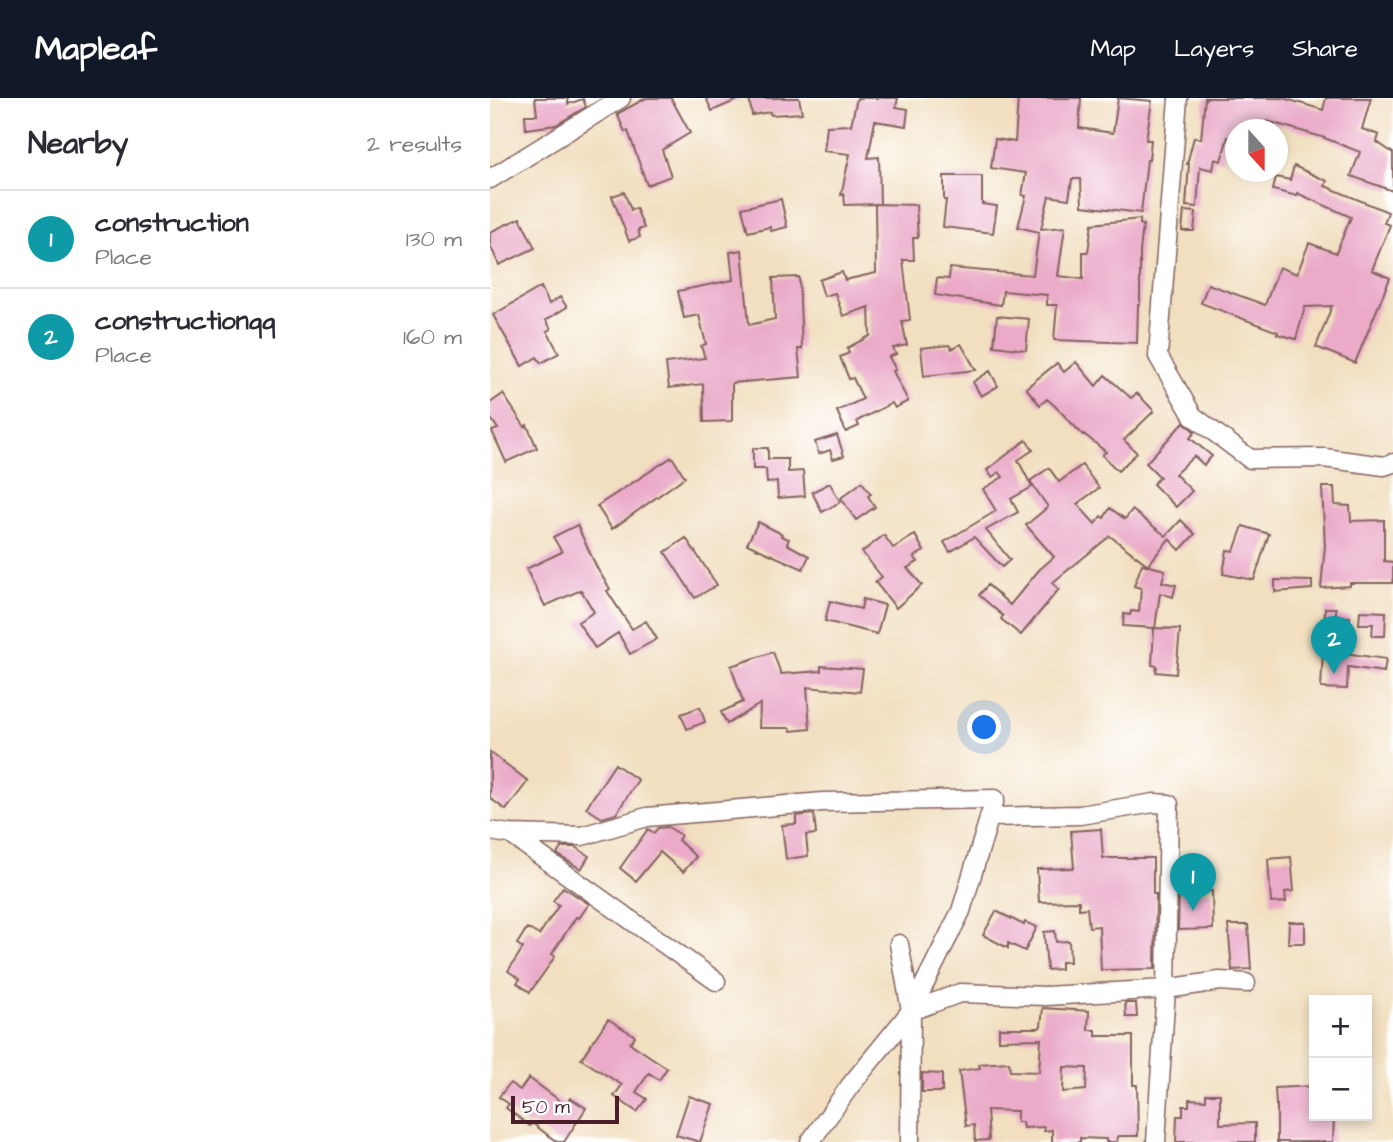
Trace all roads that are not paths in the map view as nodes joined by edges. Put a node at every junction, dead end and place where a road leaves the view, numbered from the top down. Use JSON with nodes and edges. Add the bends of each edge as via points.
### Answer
{"nodes":[{"id":1,"x":621,"y":98,"type":"edge"},
{"id":2,"x":1178,"y":98,"type":"edge"},
{"id":3,"x":490,"y":180,"type":"edge"},
{"id":4,"x":1393,"y":463,"type":"edge"},
{"id":5,"x":989,"y":817,"type":"junction"},
{"id":6,"x":490,"y":829,"type":"edge"},
{"id":7,"x":509,"y":834,"type":"junction"},
{"id":8,"x":899,"y":944,"type":"dead end"},
{"id":9,"x":716,"y":981,"type":"dead end"},
{"id":10,"x":1246,"y":983,"type":"dead end"},
{"id":11,"x":1166,"y":989,"type":"junction"},
{"id":12,"x":911,"y":1011,"type":"junction"},
{"id":13,"x":810,"y":1142,"type":"edge"},
{"id":14,"x":910,"y":1142,"type":"edge"},
{"id":15,"x":1156,"y":1142,"type":"edge"}],
"edges":[{"from":1,"to":3,"type":"street"},
{"from":2,"to":4,"type":"street","via":[[1158,356],[1193,416],[1250,460],[1324,458],[1384,466]]},
{"from":5,"to":7,"type":"street","via":[[995,799],[823,802],[648,817],[582,836]]},
{"from":5,"to":11,"type":"street","via":[[1080,815],[1169,804]]},
{"from":5,"to":12,"type":"street","via":[[961,911]]},
{"from":6,"to":7,"type":"street"},
{"from":7,"to":9,"type":"street"},
{"from":8,"to":12,"type":"street"},
{"from":10,"to":11,"type":"street","via":[[1220,981]]},
{"from":11,"to":12,"type":"street","via":[[1046,996],[960,993]]},
{"from":11,"to":15,"type":"street"},
{"from":12,"to":13,"type":"street"},
{"from":12,"to":14,"type":"street"}]}
